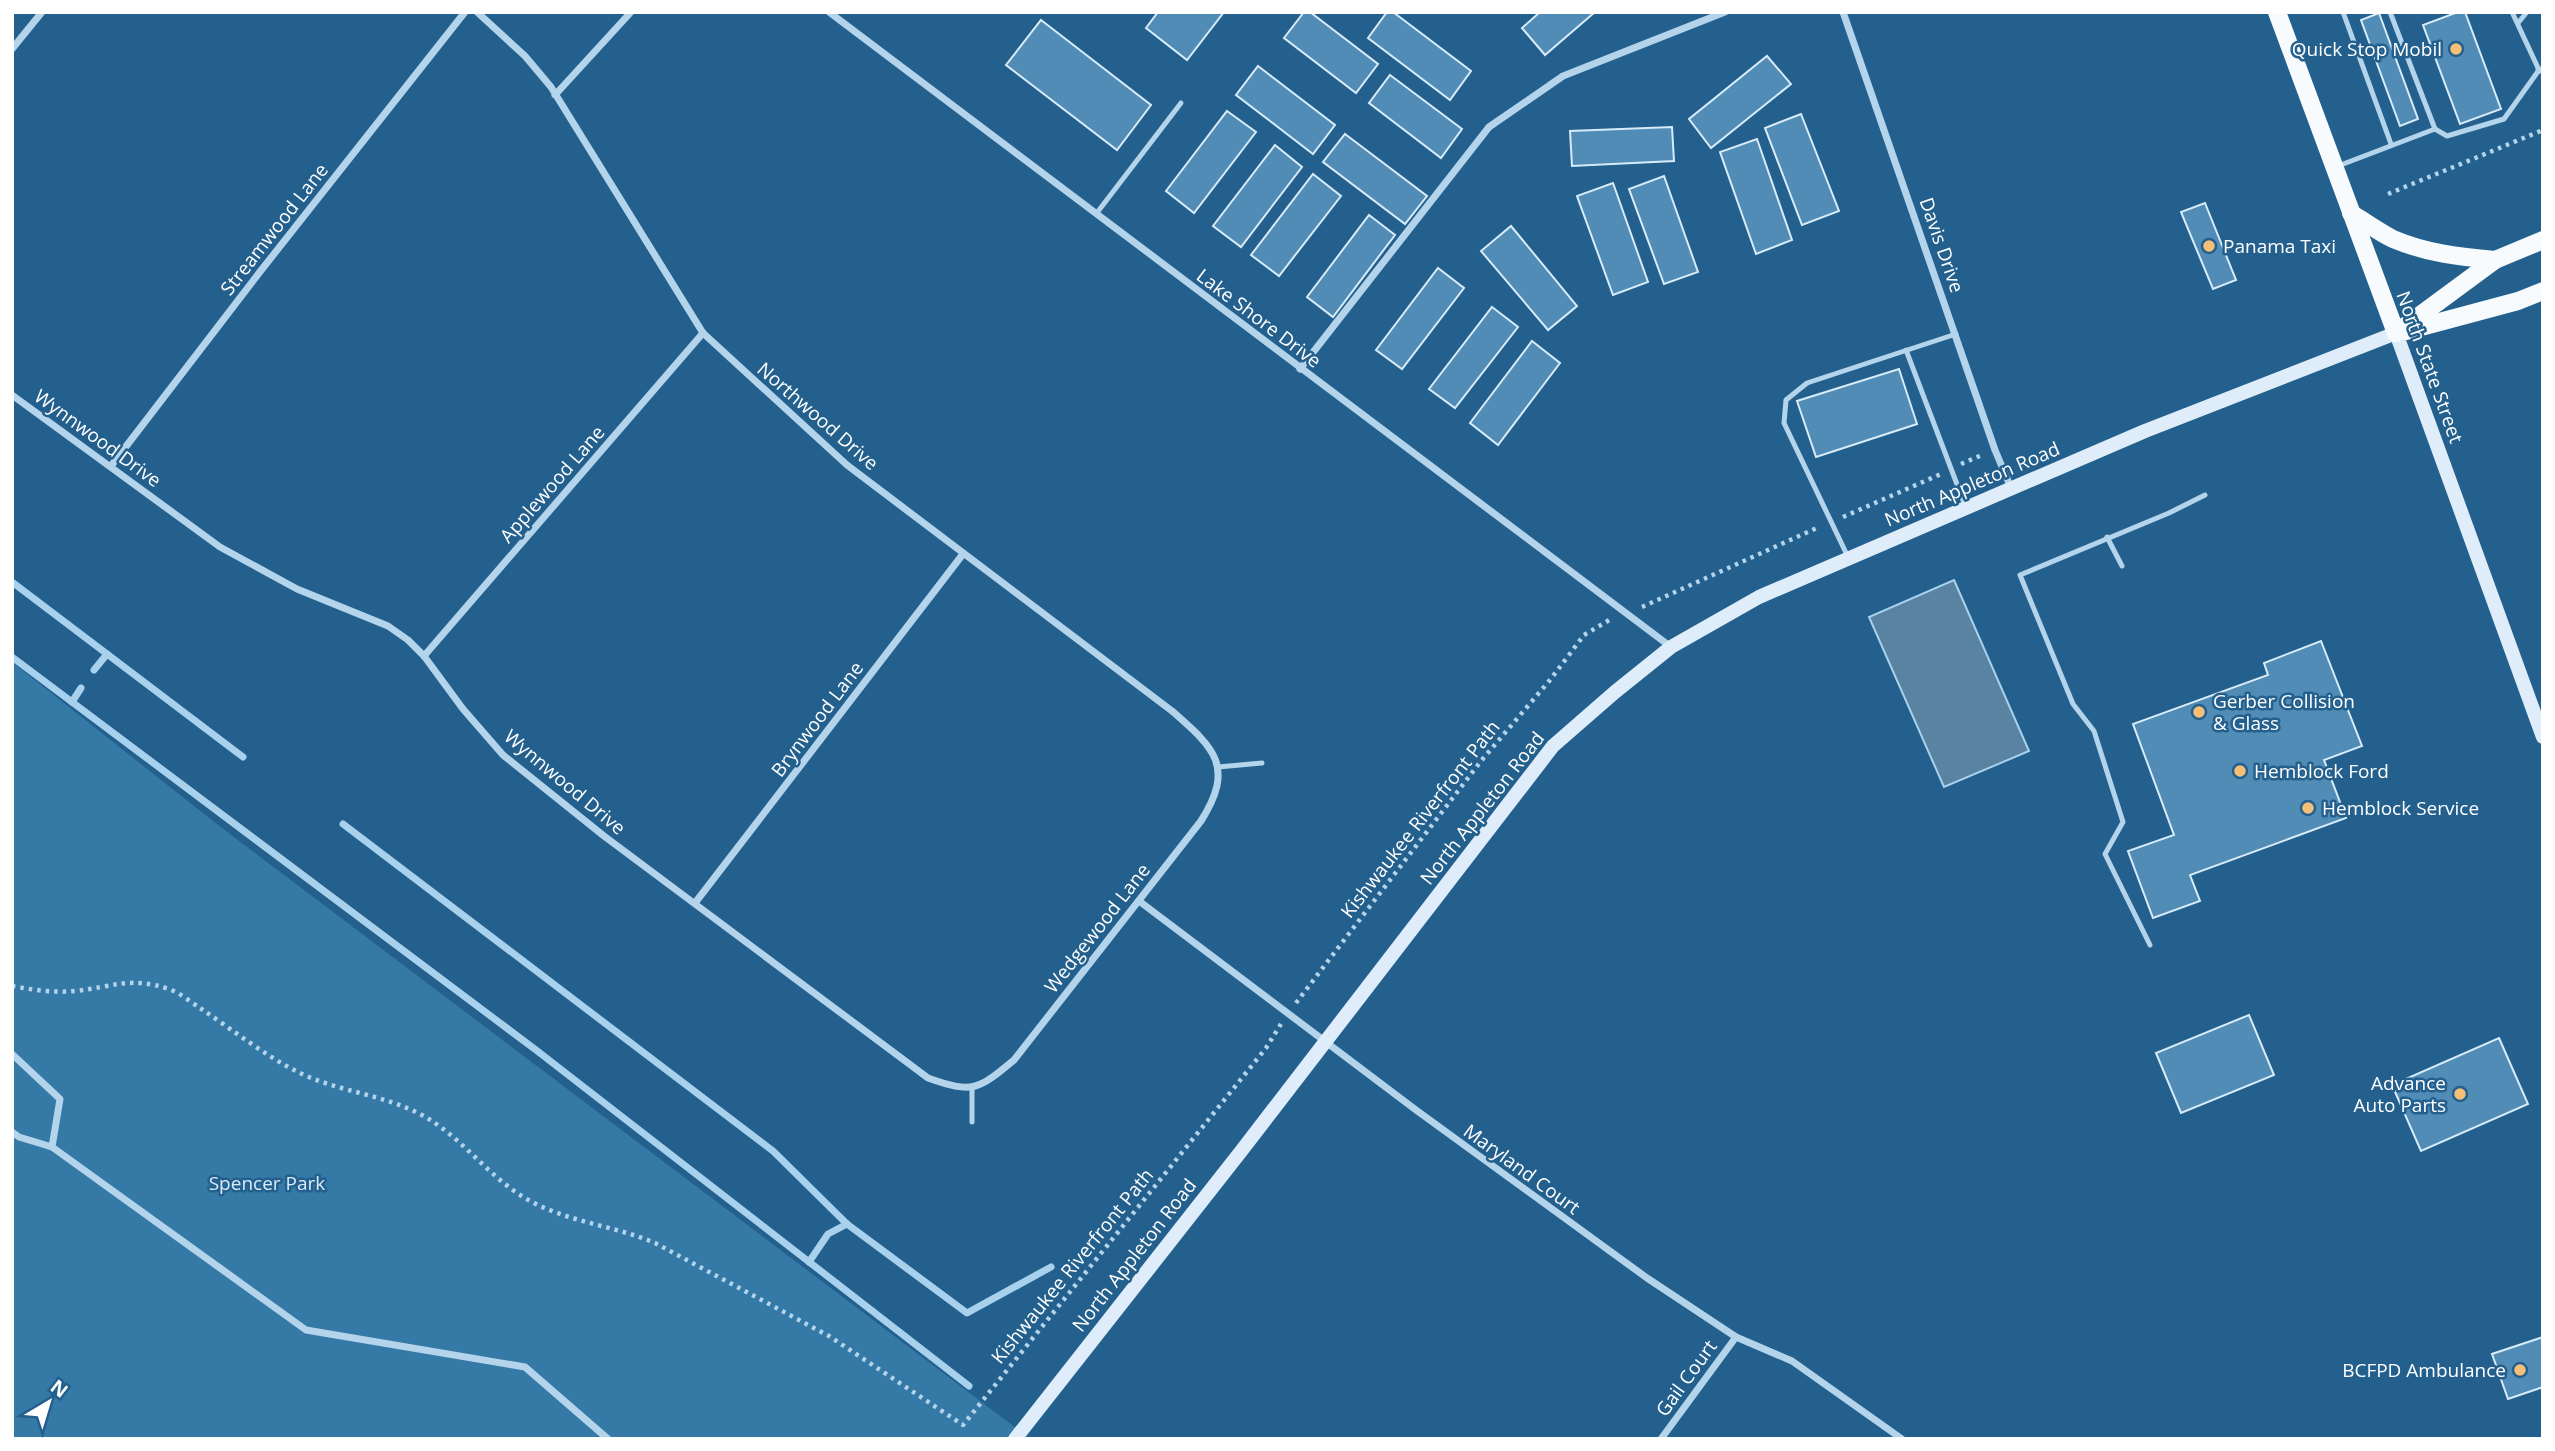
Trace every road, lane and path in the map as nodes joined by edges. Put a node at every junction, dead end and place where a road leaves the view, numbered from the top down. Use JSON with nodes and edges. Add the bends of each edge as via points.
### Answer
{"nodes":[{"id":1,"x":43,"y":12,"type":"edge"},
{"id":2,"x":465,"y":12,"type":"edge"},
{"id":3,"x":477,"y":12,"type":"edge"},
{"id":4,"x":631,"y":12,"type":"edge"},
{"id":5,"x":829,"y":12,"type":"edge"},
{"id":6,"x":1725,"y":12,"type":"edge"},
{"id":7,"x":1843,"y":12,"type":"edge"},
{"id":8,"x":2277,"y":12,"type":"edge"},
{"id":9,"x":2343,"y":12,"type":"edge"},
{"id":10,"x":2390,"y":12,"type":"edge"},
{"id":11,"x":2512,"y":12,"type":"edge"},
{"id":12,"x":2527,"y":12,"type":"edge"},
{"id":13,"x":2517,"y":23,"type":"junction"},
{"id":14,"x":12,"y":49,"type":"edge"},
{"id":15,"x":2541,"y":70,"type":"edge"},
{"id":16,"x":555,"y":95,"type":"junction"},
{"id":17,"x":1181,"y":103,"type":"dead end"},
{"id":18,"x":2435,"y":129,"type":"junction"},
{"id":19,"x":2543,"y":130,"type":"edge"},
{"id":20,"x":2391,"y":144,"type":"junction"},
{"id":21,"x":2335,"y":167,"type":"junction"},
{"id":22,"x":2388,"y":194,"type":"dead end"},
{"id":23,"x":2351,"y":213,"type":"junction"},
{"id":24,"x":1096,"y":214,"type":"junction"},
{"id":25,"x":2543,"y":240,"type":"edge"},
{"id":26,"x":2495,"y":260,"type":"junction"},
{"id":27,"x":2543,"y":291,"type":"edge"},
{"id":28,"x":703,"y":333,"type":"junction"},
{"id":29,"x":2396,"y":333,"type":"junction"},
{"id":30,"x":1956,"y":334,"type":"junction"},
{"id":31,"x":1906,"y":351,"type":"junction"},
{"id":32,"x":1300,"y":369,"type":"junction"},
{"id":33,"x":12,"y":395,"type":"edge"},
{"id":34,"x":1995,"y":450,"type":"junction"},
{"id":35,"x":111,"y":467,"type":"junction"},
{"id":36,"x":1950,"y":469,"type":"junction"},
{"id":37,"x":2011,"y":488,"type":"junction"},
{"id":38,"x":2205,"y":495,"type":"dead end"},
{"id":39,"x":1966,"y":509,"type":"junction"},
{"id":40,"x":1833,"y":521,"type":"junction"},
{"id":41,"x":2107,"y":537,"type":"junction"},
{"id":42,"x":963,"y":554,"type":"junction"},
{"id":43,"x":1848,"y":557,"type":"junction"},
{"id":44,"x":2122,"y":566,"type":"dead end"},
{"id":45,"x":1623,"y":612,"type":"junction"},
{"id":46,"x":1671,"y":647,"type":"junction"},
{"id":47,"x":425,"y":656,"type":"junction"},
{"id":48,"x":2543,"y":737,"type":"edge"},
{"id":49,"x":1262,"y":762,"type":"dead end"},
{"id":50,"x":1218,"y":767,"type":"junction"},
{"id":51,"x":1139,"y":901,"type":"junction"},
{"id":52,"x":695,"y":903,"type":"junction"},
{"id":53,"x":2150,"y":945,"type":"dead end"},
{"id":54,"x":12,"y":986,"type":"edge"},
{"id":55,"x":1289,"y":1013,"type":"junction"},
{"id":56,"x":1325,"y":1041,"type":"junction"},
{"id":57,"x":12,"y":1054,"type":"edge"},
{"id":58,"x":972,"y":1088,"type":"junction"},
{"id":59,"x":972,"y":1122,"type":"dead end"},
{"id":60,"x":12,"y":1132,"type":"edge"},
{"id":61,"x":52,"y":1147,"type":"junction"},
{"id":62,"x":1736,"y":1337,"type":"junction"},
{"id":63,"x":608,"y":1439,"type":"edge"},
{"id":64,"x":1015,"y":1439,"type":"edge"},
{"id":65,"x":1661,"y":1439,"type":"edge"},
{"id":66,"x":1902,"y":1439,"type":"edge"}],
"edges":[{"from":1,"to":14,"type":"street"},
{"from":2,"to":35,"type":"street","name":"Streamwood Lane"},
{"from":3,"to":16,"type":"street","name":"Northwood Drive","via":[[525,56]]},
{"from":4,"to":16,"type":"street"},
{"from":5,"to":24,"type":"street","name":"Lake Shore Drive"},
{"from":6,"to":32,"type":"street","via":[[1563,76],[1489,127]]},
{"from":7,"to":30,"type":"street","name":"Davis Drive"},
{"from":8,"to":21,"type":"main road","name":"North State Street"},
{"from":9,"to":20,"type":"lane"},
{"from":10,"to":18,"type":"lane"},
{"from":11,"to":13,"type":"lane"},
{"from":12,"to":13,"type":"lane"},
{"from":13,"to":15,"type":"lane"},
{"from":15,"to":18,"type":"lane","via":[[2504,119],[2447,136]]},
{"from":16,"to":28,"type":"street","name":"Northwood Drive"},
{"from":17,"to":24,"type":"lane"},
{"from":18,"to":20,"type":"lane"},
{"from":19,"to":22,"type":"path"},
{"from":20,"to":21,"type":"lane"},
{"from":21,"to":23,"type":"main road","name":"North State Street"},
{"from":23,"to":26,"type":"main road","via":[[2392,238],[2425,250]]},
{"from":23,"to":29,"type":"main road","name":"North State Street"},
{"from":24,"to":32,"type":"street","name":"Lake Shore Drive"},
{"from":25,"to":26,"type":"main road"},
{"from":26,"to":29,"type":"main road"},
{"from":27,"to":29,"type":"main road"},
{"from":28,"to":42,"type":"street","name":"Northwood Drive","via":[[847,466]]},
{"from":28,"to":47,"type":"street","name":"Applewood Lane"},
{"from":29,"to":37,"type":"main road","name":"North Appleton Road"},
{"from":29,"to":48,"type":"main road","name":"North State Street"},
{"from":30,"to":31,"type":"lane"},
{"from":30,"to":34,"type":"street","name":"Davis Drive"},
{"from":31,"to":36,"type":"lane"},
{"from":31,"to":40,"type":"lane","via":[[1807,383],[1786,400],[1784,423]]},
{"from":32,"to":45,"type":"street","name":"Lake Shore Drive"},
{"from":33,"to":35,"type":"street","name":"Wynnwood Drive"},
{"from":34,"to":36,"type":"path","name":"Kishwaukee Riverfront Path"},
{"from":34,"to":37,"type":"street","name":"Davis Drive"},
{"from":35,"to":47,"type":"street","name":"Wynnwood Drive","via":[[220,547],[297,589],[388,626]]},
{"from":36,"to":39,"type":"lane"},
{"from":36,"to":40,"type":"path","name":"Kishwaukee Riverfront Path"},
{"from":37,"to":39,"type":"main road","name":"North Appleton Road"},
{"from":38,"to":41,"type":"lane"},
{"from":39,"to":43,"type":"main road","name":"North Appleton Road"},
{"from":40,"to":43,"type":"lane"},
{"from":40,"to":45,"type":"path","name":"Kishwaukee Riverfront Path","via":[[1648,606]]},
{"from":41,"to":44,"type":"lane"},
{"from":41,"to":53,"type":"lane","via":[[2020,575],[2073,704],[2094,731],[2123,822],[2105,854]]},
{"from":42,"to":50,"type":"street","name":"Northwood Drive","via":[[1172,710],[1207,742]]},
{"from":42,"to":52,"type":"street","name":"Brynwood Lane"},
{"from":43,"to":46,"type":"main road","name":"North Appleton Road","via":[[1759,597]]},
{"from":45,"to":46,"type":"street","name":"Lake Shore Drive"},
{"from":45,"to":55,"type":"path","name":"Kishwaukee Riverfront Path","via":[[1584,635],[1481,761]]},
{"from":46,"to":56,"type":"main road","name":"North Appleton Road","via":[[1553,746]]},
{"from":47,"to":52,"type":"street","name":"Wynnwood Drive","via":[[503,755]]},
{"from":49,"to":50,"type":"lane"},
{"from":50,"to":51,"type":"street","name":"Wedgewood Lane","via":[[1211,805]]},
{"from":51,"to":55,"type":"street","name":"Maryland Court"},
{"from":51,"to":58,"type":"street","name":"Wedgewood Lane","via":[[1014,1060],[986,1083]]},
{"from":52,"to":58,"type":"street","name":"Wynnwood Drive","via":[[928,1077]]},
{"from":54,"to":55,"type":"path","name":"Kishwaukee Riverfront Path","via":[[75,991],[119,982],[173,990],[297,1072],[392,1102],[438,1124],[536,1204],[655,1244],[829,1336],[963,1425],[1266,1048]]},
{"from":55,"to":56,"type":"street","name":"Maryland Court"},
{"from":56,"to":62,"type":"street","name":"Maryland Court","via":[[1542,1203]]},
{"from":56,"to":64,"type":"main road","name":"North Appleton Road"},
{"from":57,"to":61,"type":"street","via":[[60,1099]]},
{"from":58,"to":59,"type":"lane"},
{"from":60,"to":61,"type":"street"},
{"from":61,"to":63,"type":"street","via":[[306,1330],[525,1367]]},
{"from":62,"to":65,"type":"street","name":"Gail Court"},
{"from":62,"to":66,"type":"street","name":"Maryland Court","via":[[1792,1361]]}]}
